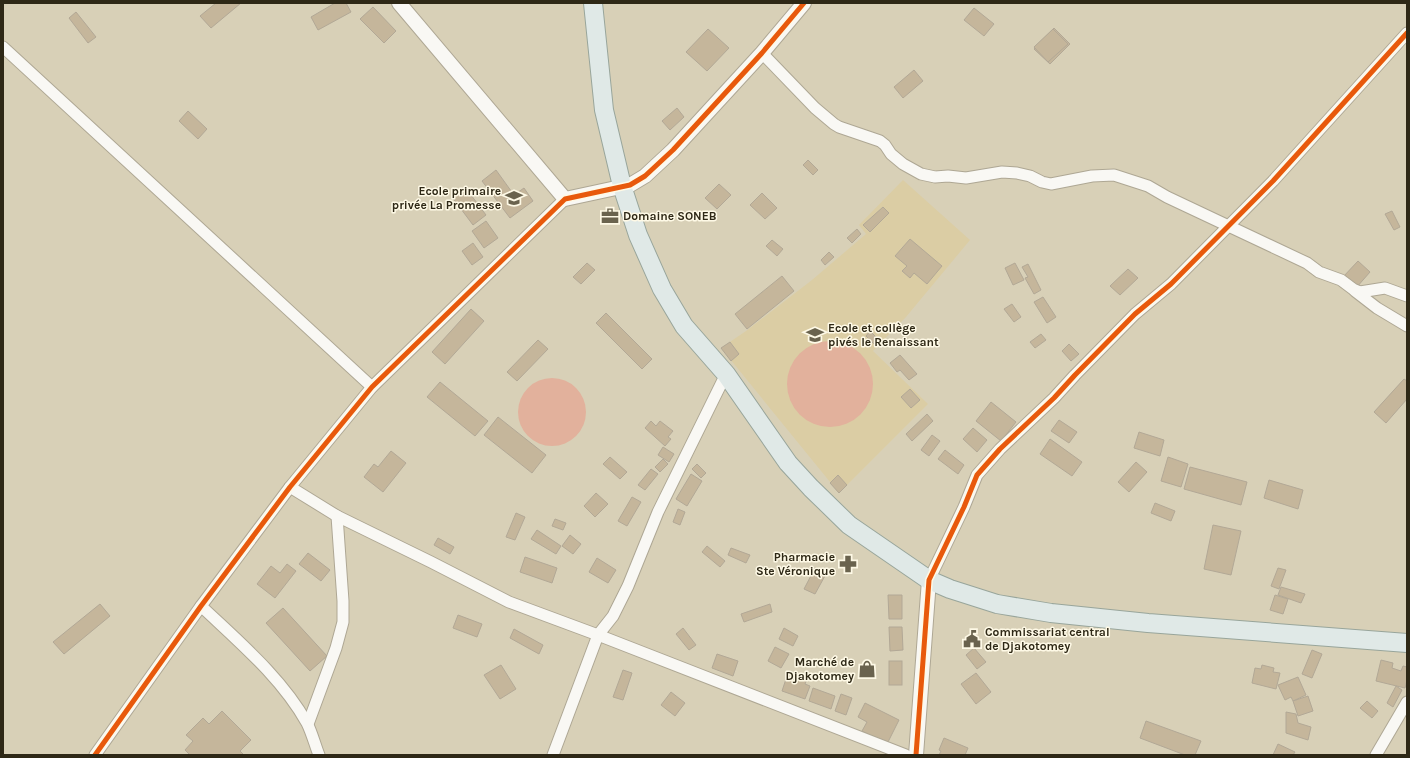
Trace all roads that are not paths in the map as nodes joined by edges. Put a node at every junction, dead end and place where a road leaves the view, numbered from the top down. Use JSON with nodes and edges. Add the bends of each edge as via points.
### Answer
{"nodes":[{"id":1,"x":399,"y":3,"type":"edge"},
{"id":2,"x":593,"y":3,"type":"edge"},
{"id":3,"x":804,"y":3,"type":"edge"},
{"id":4,"x":1407,"y":33,"type":"edge"},
{"id":5,"x":3,"y":47,"type":"edge"},
{"id":6,"x":762,"y":53,"type":"junction"},
{"id":7,"x":622,"y":186,"type":"junction"},
{"id":8,"x":565,"y":199,"type":"junction"},
{"id":9,"x":1229,"y":225,"type":"junction"},
{"id":10,"x":1353,"y":289,"type":"junction"},
{"id":11,"x":1407,"y":296,"type":"edge"},
{"id":12,"x":1407,"y":326,"type":"edge"},
{"id":13,"x":726,"y":374,"type":"junction"},
{"id":14,"x":372,"y":387,"type":"junction"},
{"id":15,"x":290,"y":487,"type":"junction"},
{"id":16,"x":337,"y":516,"type":"junction"},
{"id":17,"x":929,"y":580,"type":"junction"},
{"id":18,"x":200,"y":606,"type":"junction"},
{"id":19,"x":598,"y":635,"type":"junction"},
{"id":20,"x":1407,"y":643,"type":"edge"},
{"id":21,"x":1407,"y":702,"type":"edge"},
{"id":22,"x":308,"y":724,"type":"junction"},
{"id":23,"x":95,"y":755,"type":"edge"},
{"id":24,"x":319,"y":755,"type":"edge"},
{"id":25,"x":553,"y":755,"type":"edge"},
{"id":26,"x":906,"y":755,"type":"edge"},
{"id":27,"x":916,"y":755,"type":"edge"},
{"id":28,"x":1376,"y":755,"type":"edge"}],
"edges":[{"from":1,"to":8,"type":"street"},
{"from":2,"to":7,"type":"main road","via":[[604,110]]},
{"from":3,"to":6,"type":"street"},
{"from":4,"to":9,"type":"street","via":[[1273,181]]},
{"from":5,"to":14,"type":"street"},
{"from":6,"to":7,"type":"street","via":[[673,150],[645,176],[630,185]]},
{"from":6,"to":9,"type":"street","via":[[828,119],[839,127],[880,141],[903,164],[921,174],[966,178],[1017,172],[1051,184],[1092,176],[1114,175],[1148,186]]},
{"from":7,"to":8,"type":"street"},
{"from":7,"to":13,"type":"main road","via":[[638,235],[662,289],[684,326]]},
{"from":8,"to":14,"type":"street"},
{"from":9,"to":10,"type":"street","via":[[1319,272],[1341,280]]},
{"from":9,"to":17,"type":"street","via":[[1171,284],[1135,314],[977,475]]},
{"from":10,"to":11,"type":"street","via":[[1360,292],[1385,288]]},
{"from":10,"to":12,"type":"street","via":[[1377,308]]},
{"from":13,"to":17,"type":"main road","via":[[788,463],[811,488],[849,525]]},
{"from":13,"to":19,"type":"street","via":[[658,512],[628,586],[613,616]]},
{"from":14,"to":15,"type":"street"},
{"from":15,"to":16,"type":"street"},
{"from":15,"to":18,"type":"street"},
{"from":16,"to":19,"type":"street","via":[[509,602]]},
{"from":16,"to":22,"type":"street","via":[[344,600],[343,622]]},
{"from":17,"to":20,"type":"main road","via":[[997,604],[1051,613]]},
{"from":17,"to":27,"type":"street"},
{"from":18,"to":22,"type":"street","via":[[283,688]]},
{"from":18,"to":23,"type":"street"},
{"from":19,"to":25,"type":"street"},
{"from":19,"to":26,"type":"street"},
{"from":21,"to":28,"type":"street"},
{"from":22,"to":24,"type":"street"}]}
